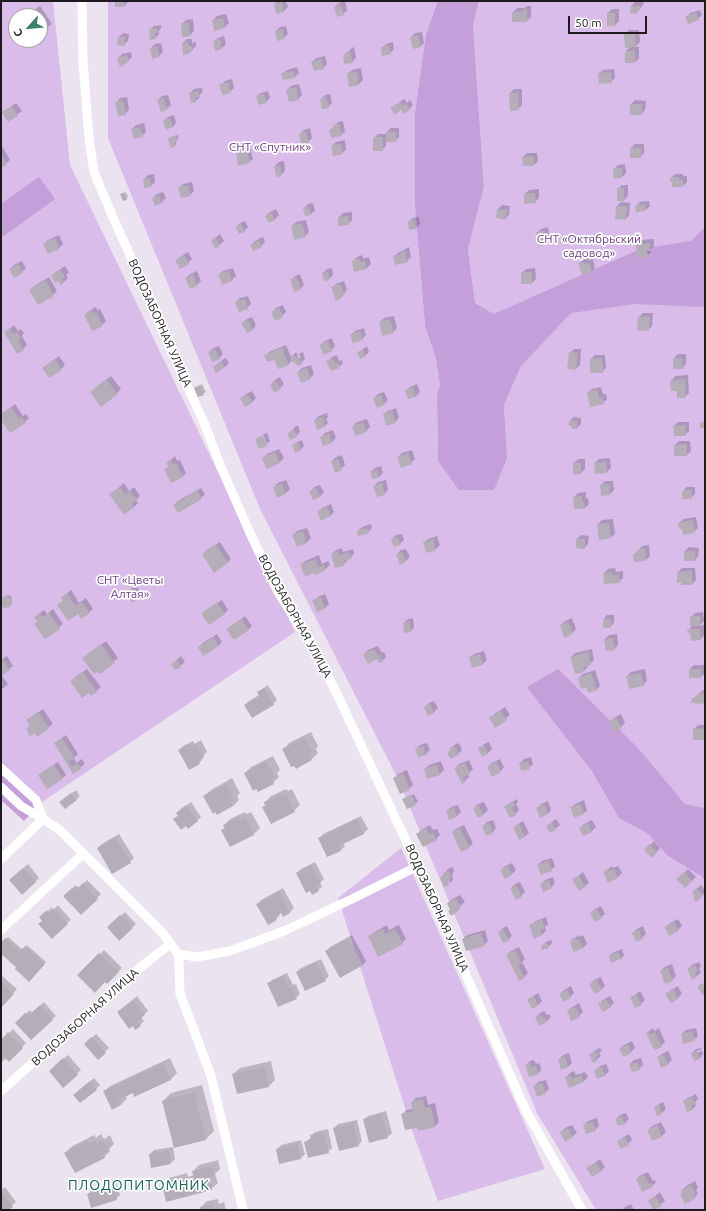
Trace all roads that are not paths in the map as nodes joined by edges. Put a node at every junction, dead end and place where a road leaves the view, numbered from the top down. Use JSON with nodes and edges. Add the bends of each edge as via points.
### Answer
{"nodes":[{"id":1,"x":82,"y":1,"type":"edge"},
{"id":2,"x":1,"y":768,"type":"edge"},
{"id":3,"x":1,"y":787,"type":"edge"},
{"id":4,"x":43,"y":819,"type":"junction"},
{"id":5,"x":83,"y":854,"type":"junction"},
{"id":6,"x":1,"y":859,"type":"edge"},
{"id":7,"x":418,"y":866,"type":"junction"},
{"id":8,"x":1,"y":930,"type":"edge"},
{"id":9,"x":170,"y":944,"type":"junction"},
{"id":10,"x":178,"y":954,"type":"junction"},
{"id":11,"x":1,"y":1091,"type":"edge"},
{"id":12,"x":243,"y":1210,"type":"edge"},
{"id":13,"x":582,"y":1210,"type":"edge"}],
"edges":[{"from":1,"to":7,"type":"street","name":"ВОДОЗАБОРНАЯ УЛИЦА","via":[[88,138],[94,172],[250,533],[278,592],[315,650]]},
{"from":2,"to":4,"type":"street","via":[[36,800]]},
{"from":3,"to":4,"type":"street","via":[[21,806]]},
{"from":4,"to":5,"type":"street","via":[[60,830]]},
{"from":4,"to":6,"type":"street"},
{"from":5,"to":8,"type":"street"},
{"from":5,"to":9,"type":"street","via":[[161,931]]},
{"from":7,"to":10,"type":"street","via":[[284,931],[230,951],[197,957]]},
{"from":7,"to":13,"type":"street","name":"ВОДОЗАБОРНАЯ УЛИЦА","via":[[526,1111]]},
{"from":9,"to":10,"type":"street"},
{"from":9,"to":11,"type":"street","name":"ВОДОЗАБОРНАЯ УЛИЦА"},
{"from":10,"to":12,"type":"street","via":[[180,994],[211,1076]]}]}
